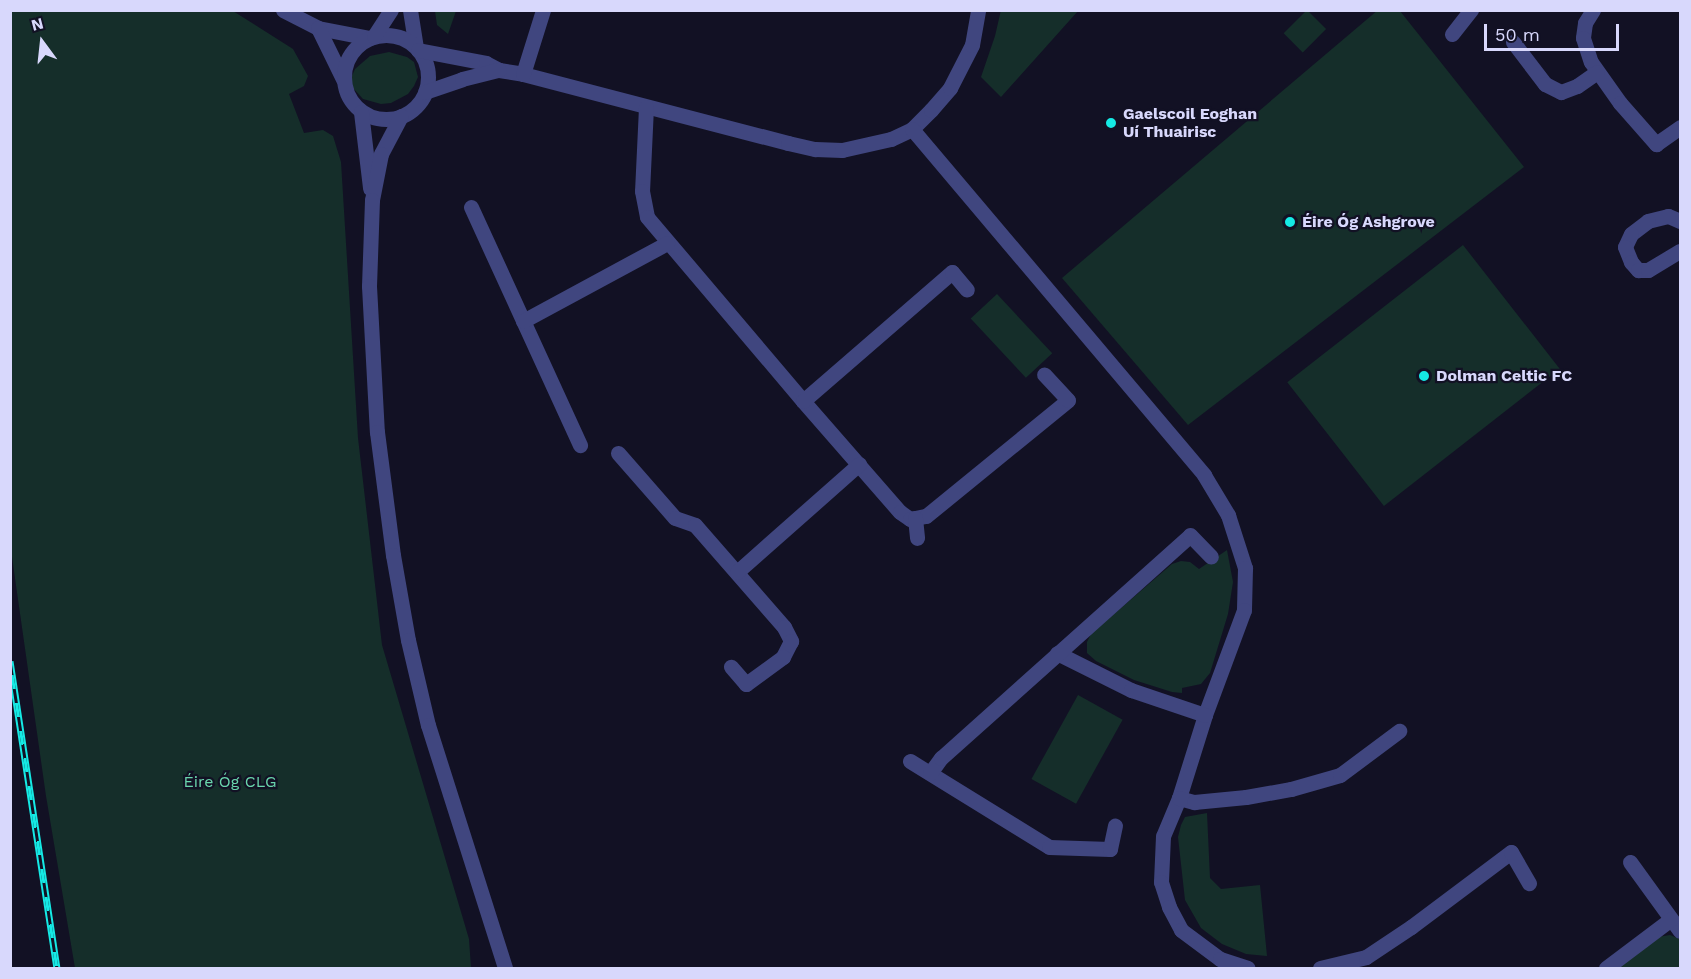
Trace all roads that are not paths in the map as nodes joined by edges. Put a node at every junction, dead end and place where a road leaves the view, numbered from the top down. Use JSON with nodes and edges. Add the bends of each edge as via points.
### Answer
{"nodes":[{"id":1,"x":283,"y":10,"type":"edge"},
{"id":2,"x":391,"y":10,"type":"edge"},
{"id":3,"x":410,"y":10,"type":"edge"},
{"id":4,"x":543,"y":10,"type":"edge"},
{"id":5,"x":1471,"y":10,"type":"edge"},
{"id":6,"x":1593,"y":10,"type":"edge"},
{"id":7,"x":974,"y":11,"type":"edge"},
{"id":8,"x":318,"y":28,"type":"junction"},
{"id":9,"x":1452,"y":34,"type":"dead end"},
{"id":10,"x":372,"y":37,"type":"junction"},
{"id":11,"x":1513,"y":42,"type":"dead end"},
{"id":12,"x":417,"y":49,"type":"junction"},
{"id":13,"x":499,"y":70,"type":"junction"},
{"id":14,"x":1597,"y":72,"type":"junction"},
{"id":15,"x":523,"y":74,"type":"junction"},
{"id":16,"x":343,"y":79,"type":"junction"},
{"id":17,"x":425,"y":92,"type":"junction"},
{"id":18,"x":646,"y":106,"type":"junction"},
{"id":19,"x":361,"y":112,"type":"junction"},
{"id":20,"x":401,"y":116,"type":"junction"},
{"id":21,"x":1680,"y":127,"type":"edge"},
{"id":22,"x":912,"y":129,"type":"junction"},
{"id":23,"x":372,"y":200,"type":"junction"},
{"id":24,"x":471,"y":207,"type":"dead end"},
{"id":25,"x":1680,"y":221,"type":"edge"},
{"id":26,"x":667,"y":243,"type":"junction"},
{"id":27,"x":1680,"y":251,"type":"edge"},
{"id":28,"x":967,"y":290,"type":"dead end"},
{"id":29,"x":523,"y":321,"type":"junction"},
{"id":30,"x":1044,"y":374,"type":"dead end"},
{"id":31,"x":803,"y":401,"type":"junction"},
{"id":32,"x":580,"y":445,"type":"dead end"},
{"id":33,"x":618,"y":453,"type":"dead end"},
{"id":34,"x":859,"y":464,"type":"junction"},
{"id":35,"x":915,"y":518,"type":"junction"},
{"id":36,"x":917,"y":538,"type":"dead end"},
{"id":37,"x":1211,"y":557,"type":"dead end"},
{"id":38,"x":737,"y":572,"type":"junction"},
{"id":39,"x":1057,"y":653,"type":"junction"},
{"id":40,"x":731,"y":667,"type":"dead end"},
{"id":41,"x":1205,"y":715,"type":"junction"},
{"id":42,"x":1399,"y":732,"type":"dead end"},
{"id":43,"x":910,"y":761,"type":"dead end"},
{"id":44,"x":930,"y":773,"type":"junction"},
{"id":45,"x":1179,"y":798,"type":"junction"},
{"id":46,"x":1115,"y":826,"type":"dead end"},
{"id":47,"x":1630,"y":862,"type":"dead end"},
{"id":48,"x":1529,"y":883,"type":"dead end"},
{"id":49,"x":1676,"y":925,"type":"edge"},
{"id":50,"x":505,"y":969,"type":"edge"},
{"id":51,"x":1248,"y":969,"type":"edge"},
{"id":52,"x":1320,"y":969,"type":"edge"},
{"id":53,"x":1606,"y":969,"type":"edge"}],
"edges":[{"from":1,"to":8,"type":"street"},
{"from":2,"to":10,"type":"street"},
{"from":3,"to":12,"type":"street"},
{"from":4,"to":15,"type":"street"},
{"from":5,"to":9,"type":"street"},
{"from":6,"to":14,"type":"street","via":[[1583,38]]},
{"from":7,"to":22,"type":"street","via":[[972,45],[950,88]]},
{"from":8,"to":10,"type":"street"},
{"from":8,"to":16,"type":"street"},
{"from":10,"to":12,"type":"street","via":[[396,36]]},
{"from":10,"to":16,"type":"street","via":[[353,50]]},
{"from":11,"to":14,"type":"street","via":[[1545,84],[1561,92]]},
{"from":12,"to":13,"type":"street","via":[[486,63]]},
{"from":12,"to":17,"type":"street","via":[[427,70]]},
{"from":13,"to":15,"type":"street"},
{"from":13,"to":17,"type":"street"},
{"from":14,"to":21,"type":"street","via":[[1656,144]]},
{"from":15,"to":18,"type":"street"},
{"from":16,"to":19,"type":"street","via":[[347,94]]},
{"from":17,"to":20,"type":"street","via":[[416,107]]},
{"from":18,"to":22,"type":"street","via":[[816,149],[870,145]]},
{"from":18,"to":26,"type":"street","via":[[642,191],[647,217]]},
{"from":19,"to":20,"type":"street","via":[[381,119]]},
{"from":19,"to":23,"type":"street"},
{"from":20,"to":23,"type":"street","via":[[381,154]]},
{"from":22,"to":41,"type":"street","via":[[1204,475],[1228,515],[1245,568],[1244,610]]},
{"from":23,"to":50,"type":"street","via":[[369,286],[373,388],[393,555],[428,725]]},
{"from":24,"to":29,"type":"street"},
{"from":25,"to":27,"type":"street","via":[[1668,216],[1648,221],[1631,234],[1625,247],[1638,270],[1648,270]]},
{"from":26,"to":29,"type":"street"},
{"from":26,"to":31,"type":"street"},
{"from":28,"to":31,"type":"street","via":[[952,272]]},
{"from":29,"to":32,"type":"street"},
{"from":30,"to":35,"type":"street","via":[[1068,400],[926,516]]},
{"from":31,"to":34,"type":"street"},
{"from":33,"to":38,"type":"street","via":[[675,518],[695,525]]},
{"from":34,"to":35,"type":"street","via":[[900,512]]},
{"from":34,"to":38,"type":"street"},
{"from":35,"to":36,"type":"street"},
{"from":37,"to":39,"type":"street","via":[[1190,535]]},
{"from":38,"to":40,"type":"street","via":[[784,627],[791,641],[783,657],[747,684]]},
{"from":39,"to":41,"type":"street","via":[[1131,690]]},
{"from":39,"to":44,"type":"street","via":[[941,758]]},
{"from":41,"to":45,"type":"street"},
{"from":42,"to":45,"type":"street","via":[[1340,775],[1246,796],[1194,802]]},
{"from":43,"to":44,"type":"street"},
{"from":44,"to":46,"type":"street","via":[[1048,847],[1110,849]]},
{"from":45,"to":51,"type":"street","via":[[1163,836],[1161,882],[1169,907],[1181,930],[1220,959]]},
{"from":47,"to":49,"type":"street"},
{"from":48,"to":52,"type":"street","via":[[1511,852],[1366,957]]},
{"from":49,"to":53,"type":"street"}]}
